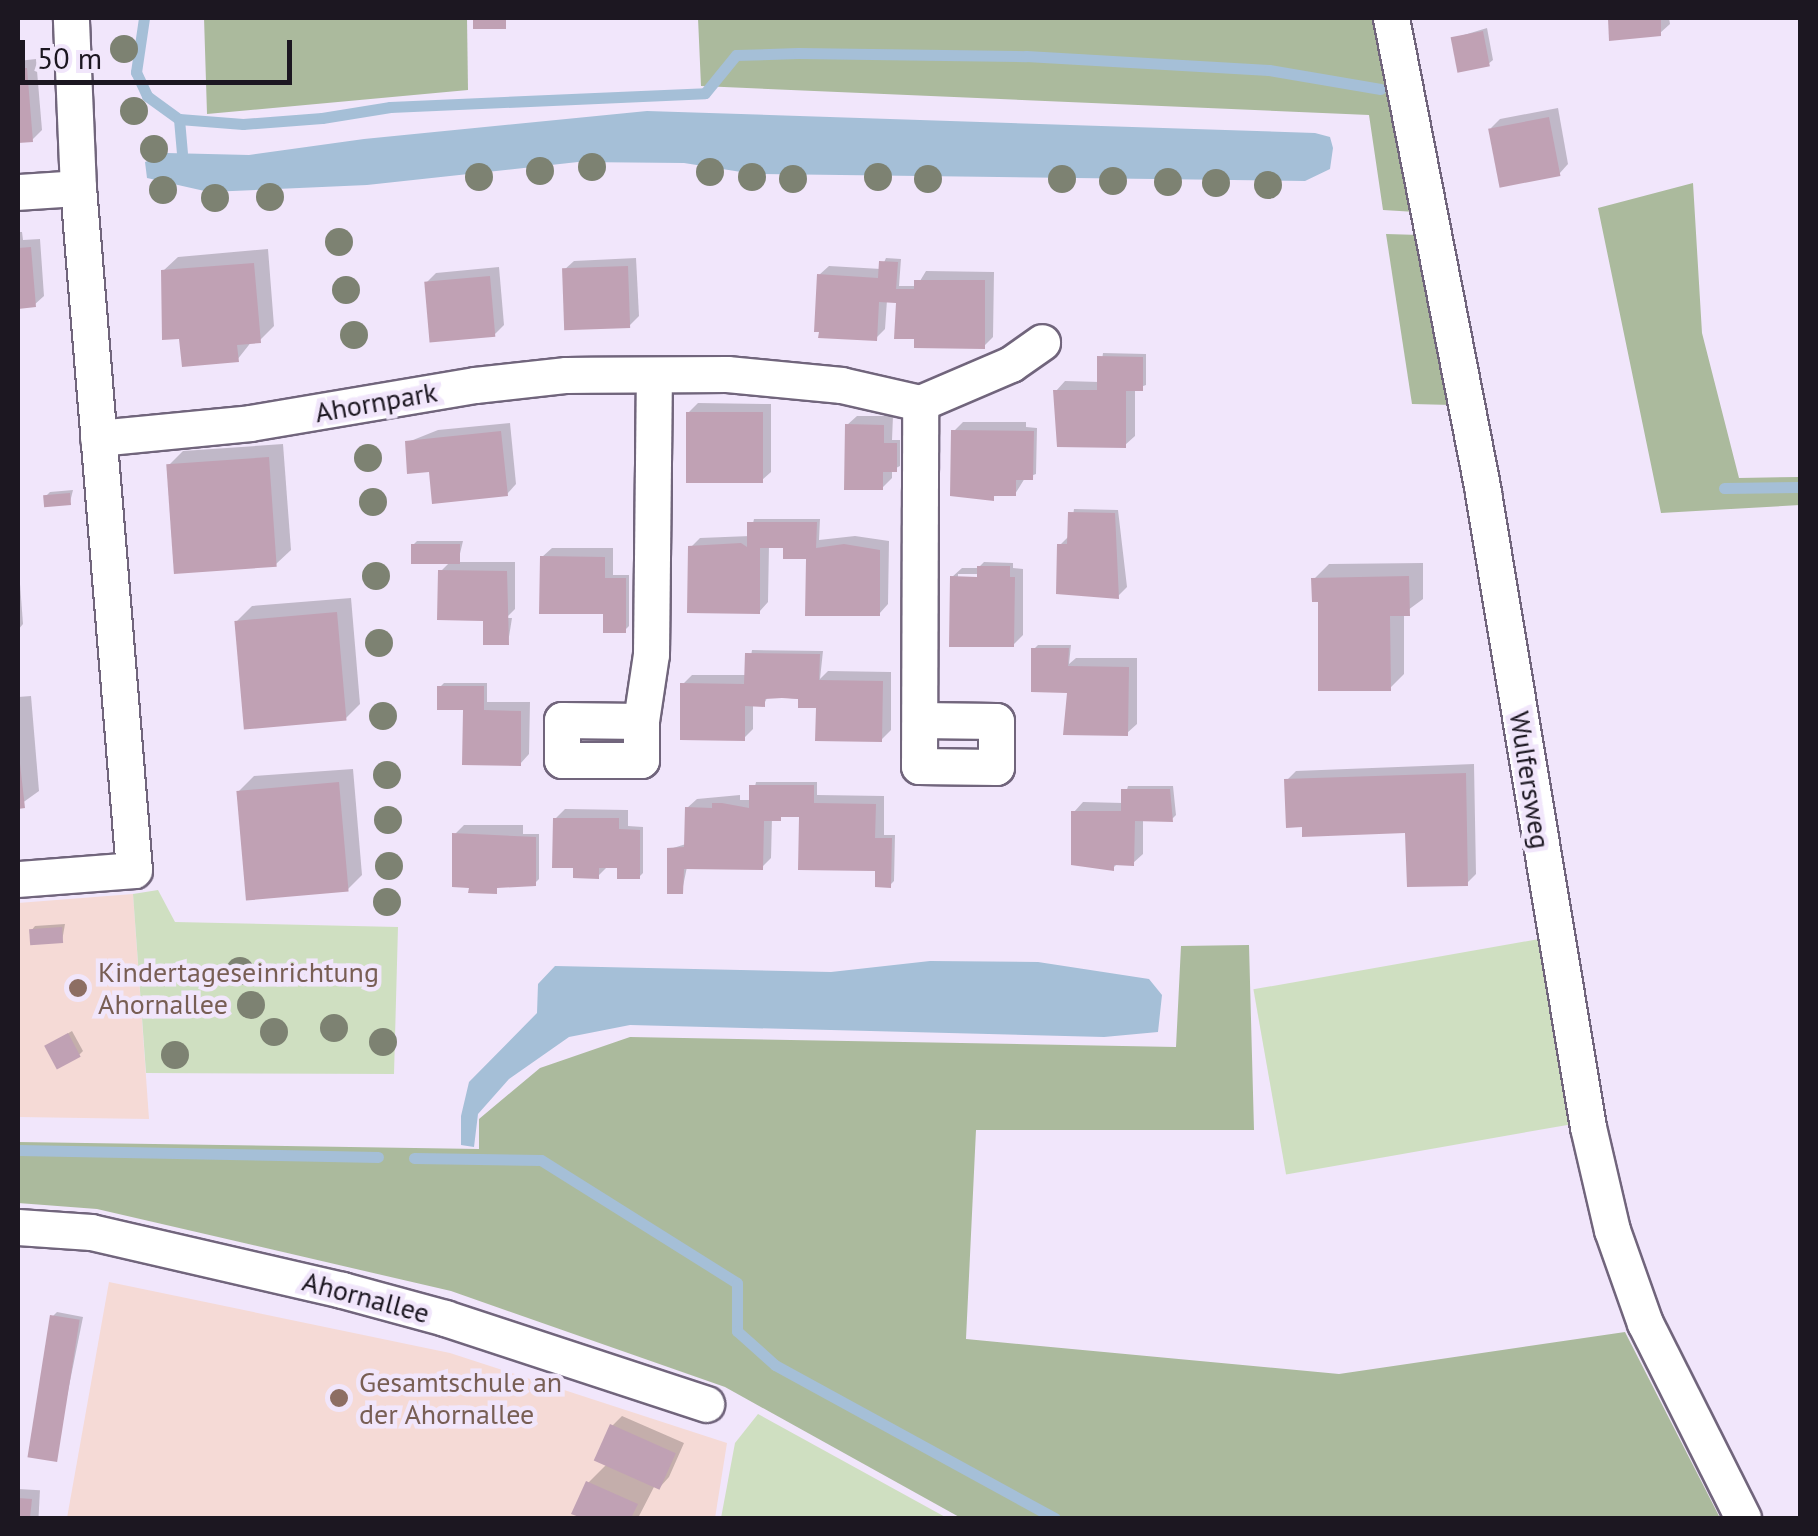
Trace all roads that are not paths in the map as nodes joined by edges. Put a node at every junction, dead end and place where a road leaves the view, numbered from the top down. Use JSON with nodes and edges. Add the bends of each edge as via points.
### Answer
{"nodes":[{"id":1,"x":70,"y":18,"type":"edge"},
{"id":2,"x":1391,"y":18,"type":"edge"},
{"id":3,"x":78,"y":188,"type":"junction"},
{"id":4,"x":18,"y":192,"type":"edge"},
{"id":5,"x":1042,"y":342,"type":"dead end"},
{"id":6,"x":654,"y":376,"type":"junction"},
{"id":7,"x":920,"y":403,"type":"junction"},
{"id":8,"x":98,"y":438,"type":"junction"},
{"id":9,"x":920,"y":720,"type":"dead end"},
{"id":10,"x":641,"y":721,"type":"dead end"},
{"id":11,"x":18,"y":879,"type":"edge"},
{"id":12,"x":18,"y":1227,"type":"edge"},
{"id":13,"x":706,"y":1404,"type":"dead end"},
{"id":14,"x":1743,"y":1518,"type":"edge"}],
"edges":[{"from":1,"to":3,"type":"street"},
{"from":2,"to":14,"type":"street","name":"Wulfersweg","via":[[1482,493],[1604,1196],[1645,1323]]},
{"from":3,"to":4,"type":"street"},
{"from":3,"to":8,"type":"street"},
{"from":5,"to":7,"type":"street","via":[[1011,364]]},
{"from":6,"to":7,"type":"street","name":"Ahornpark","via":[[727,374],[841,384]]},
{"from":6,"to":8,"type":"street","name":"Ahornpark","via":[[566,375],[475,385],[250,423]]},
{"from":6,"to":10,"type":"street","via":[[651,654]]},
{"from":7,"to":9,"type":"street"},
{"from":8,"to":11,"type":"street","via":[[134,870]]},
{"from":12,"to":13,"type":"street","name":"Ahornallee","via":[[91,1232],[322,1285]]}]}
